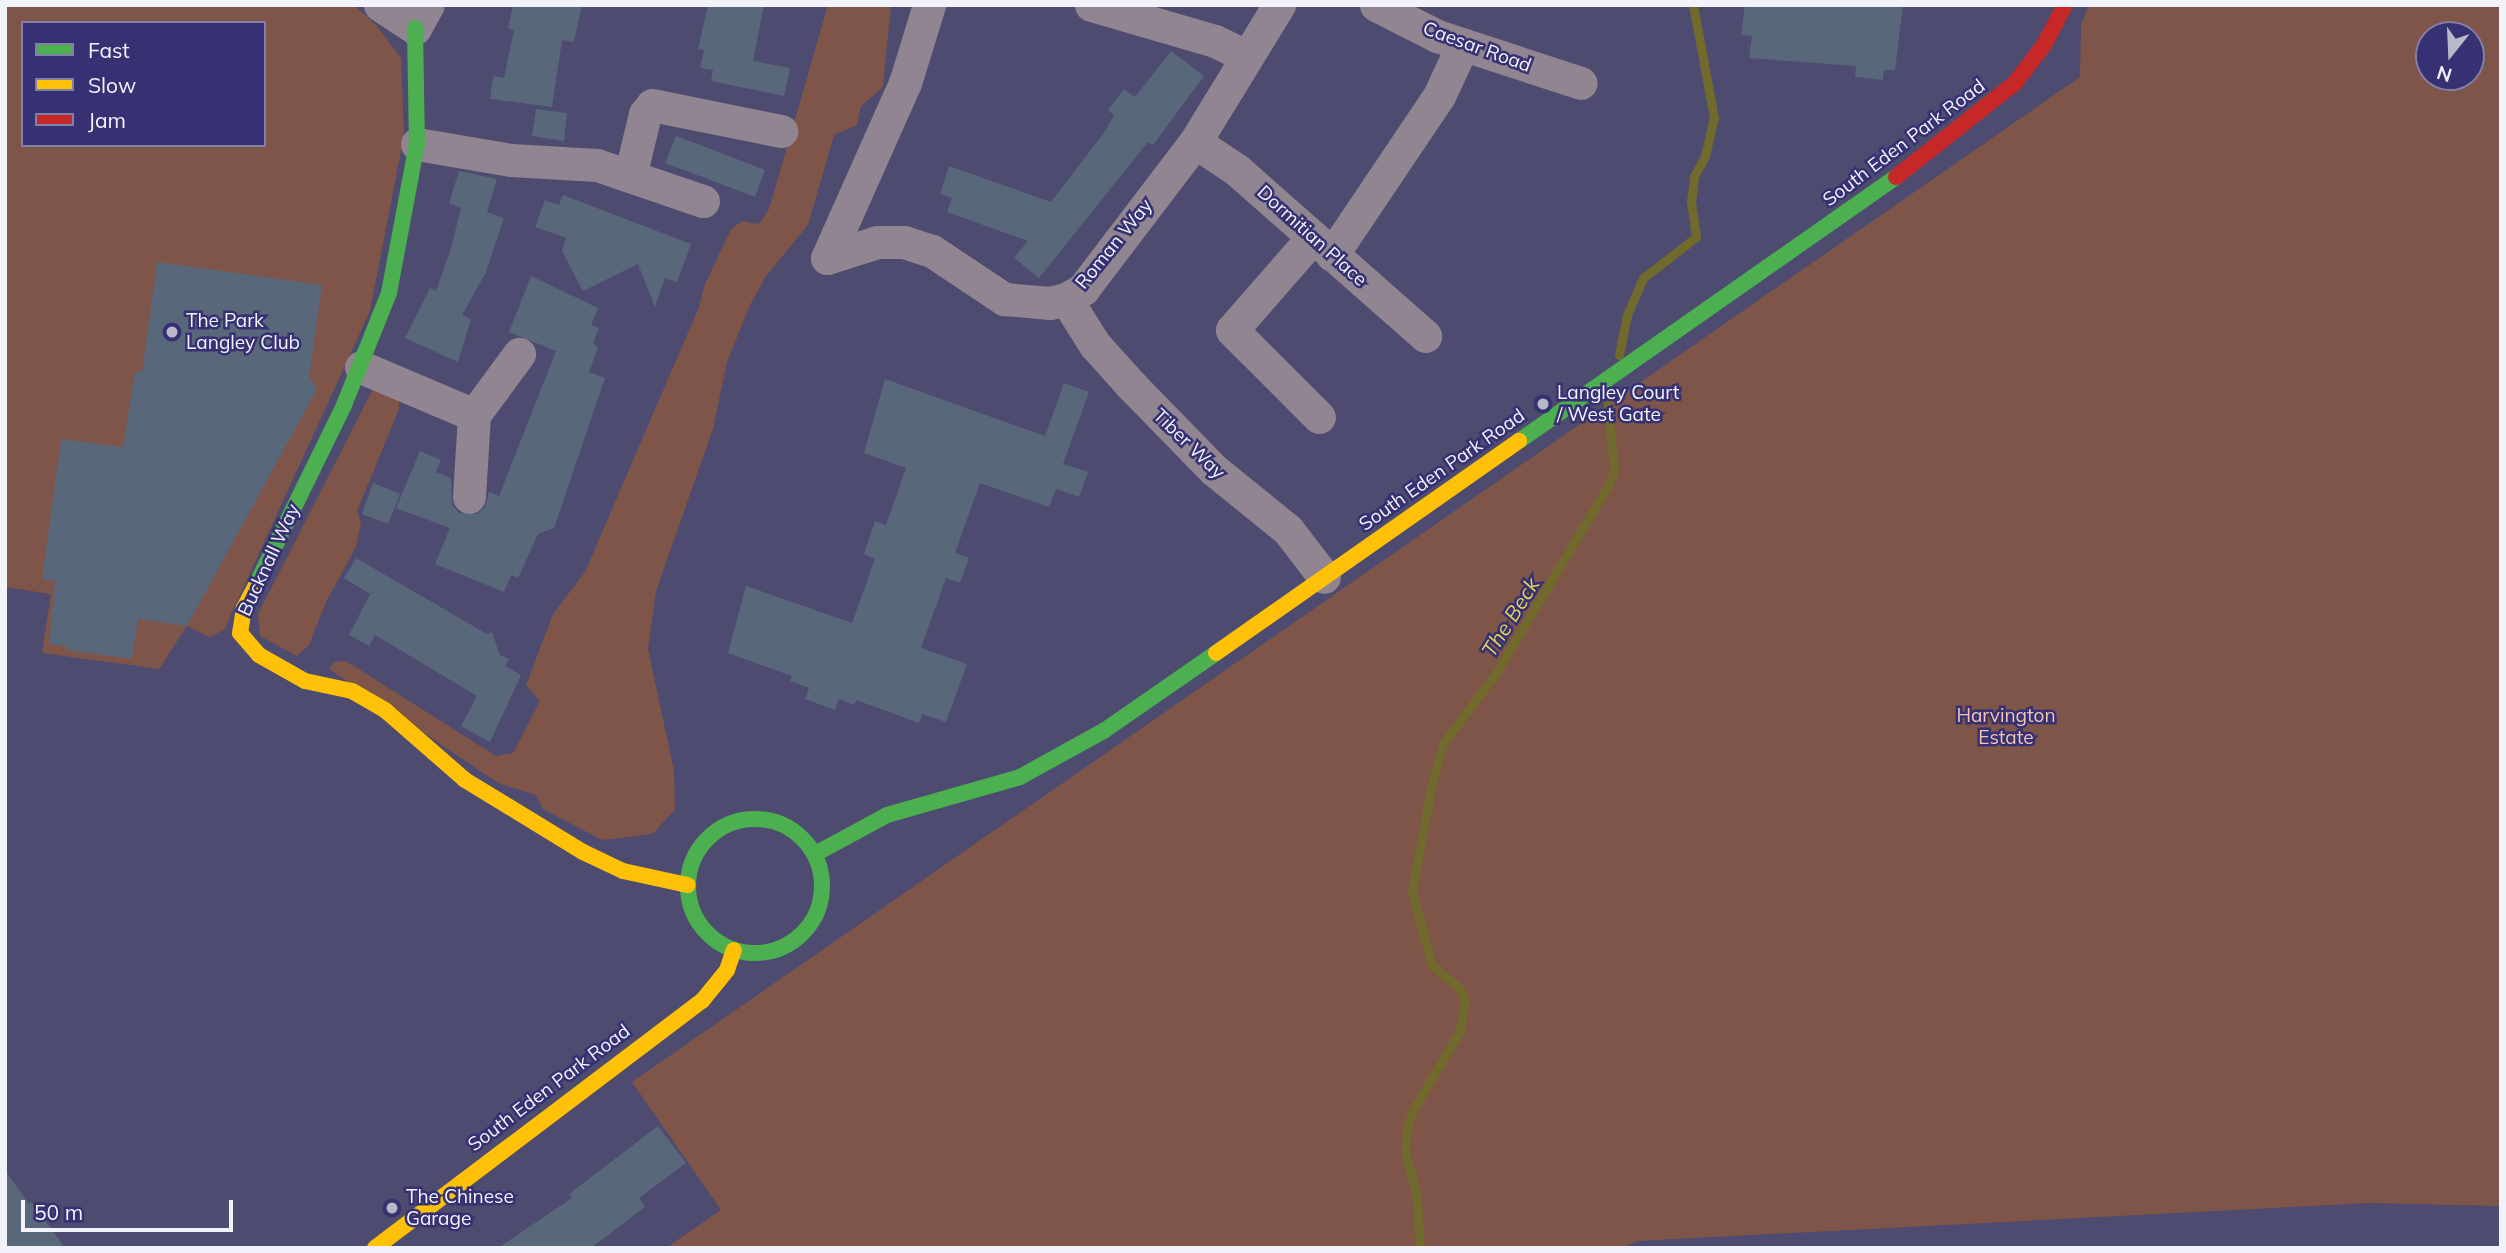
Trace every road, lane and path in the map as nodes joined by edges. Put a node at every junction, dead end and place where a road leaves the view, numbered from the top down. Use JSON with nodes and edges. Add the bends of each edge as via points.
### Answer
{"nodes":[{"id":1,"x":380,"y":5,"type":"edge"},
{"id":2,"x":929,"y":5,"type":"edge"},
{"id":3,"x":1091,"y":5,"type":"edge"},
{"id":4,"x":1279,"y":5,"type":"edge"},
{"id":5,"x":1376,"y":5,"type":"edge"},
{"id":6,"x":2065,"y":5,"type":"edge"},
{"id":7,"x":421,"y":17,"type":"edge"},
{"id":8,"x":1463,"y":44,"type":"junction"},
{"id":9,"x":1246,"y":56,"type":"junction"},
{"id":10,"x":1581,"y":83,"type":"dead end"},
{"id":11,"x":781,"y":131,"type":"dead end"},
{"id":12,"x":1195,"y":142,"type":"junction"},
{"id":13,"x":416,"y":144,"type":"junction"},
{"id":14,"x":630,"y":176,"type":"junction"},
{"id":15,"x":704,"y":201,"type":"dead end"},
{"id":16,"x":1322,"y":246,"type":"junction"},
{"id":17,"x":1066,"y":299,"type":"junction"},
{"id":18,"x":1425,"y":336,"type":"dead end"},
{"id":19,"x":519,"y":354,"type":"dead end"},
{"id":20,"x":361,"y":367,"type":"junction"},
{"id":21,"x":474,"y":415,"type":"junction"},
{"id":22,"x":1319,"y":417,"type":"dead end"},
{"id":23,"x":469,"y":497,"type":"dead end"},
{"id":24,"x":1324,"y":577,"type":"junction"},
{"id":25,"x":815,"y":854,"type":"junction"},
{"id":26,"x":688,"y":884,"type":"junction"},
{"id":27,"x":734,"y":950,"type":"junction"},
{"id":28,"x":375,"y":1248,"type":"edge"}],
"edges":[{"from":1,"to":7,"type":"street","name":"Bucknall Way"},
{"from":2,"to":17,"type":"street","name":"Roman Way","via":[[905,82],[827,258],[877,242],[904,242],[932,251],[1004,299],[1051,303]]},
{"from":3,"to":9,"type":"street","via":[[1215,41]]},
{"from":4,"to":9,"type":"street","name":"Roman Way"},
{"from":5,"to":8,"type":"street","name":"Caesar Road"},
{"from":6,"to":24,"type":"main road","name":"South Eden Park Road","via":[[2029,66],[1982,112],[1839,220]]},
{"from":7,"to":13,"type":"main road","name":"Bucknall Way"},
{"from":8,"to":10,"type":"street","name":"Caesar Road"},
{"from":8,"to":16,"type":"street","via":[[1438,96]]},
{"from":9,"to":12,"type":"street","name":"Roman Way"},
{"from":11,"to":14,"type":"street","via":[[652,105],[645,114]]},
{"from":12,"to":16,"type":"street","name":"Dormitian Place","via":[[1237,170]]},
{"from":12,"to":17,"type":"street","name":"Roman Way","via":[[1083,289]]},
{"from":13,"to":14,"type":"street","via":[[511,160],[597,165]]},
{"from":13,"to":20,"type":"main road","name":"Bucknall Way","via":[[394,276]]},
{"from":14,"to":15,"type":"street"},
{"from":16,"to":18,"type":"street","name":"Dormitian Place"},
{"from":16,"to":22,"type":"street","via":[[1232,330]]},
{"from":17,"to":24,"type":"street","name":"Tiber Way","via":[[1095,345],[1131,385],[1214,470],[1287,530]]},
{"from":19,"to":21,"type":"street"},
{"from":20,"to":21,"type":"street"},
{"from":20,"to":26,"type":"main road","name":"Bucknall Way","via":[[244,608],[239,626],[244,640],[305,681],[361,695],[398,720],[465,780],[583,852],[624,871]]},
{"from":21,"to":23,"type":"street"},
{"from":24,"to":25,"type":"main road","name":"South Eden Park Road","via":[[1047,765],[989,787],[887,815]]},
{"from":25,"to":26,"type":"main road","via":[[803,839],[771,820],[734,820],[715,830],[699,848]]},
{"from":25,"to":27,"type":"main road","via":[[821,891],[806,929],[776,950]]},
{"from":26,"to":27,"type":"main road","via":[[695,919],[716,942]]},
{"from":27,"to":28,"type":"main road","name":"South Eden Park Road","via":[[727,970],[702,1001]]}]}
